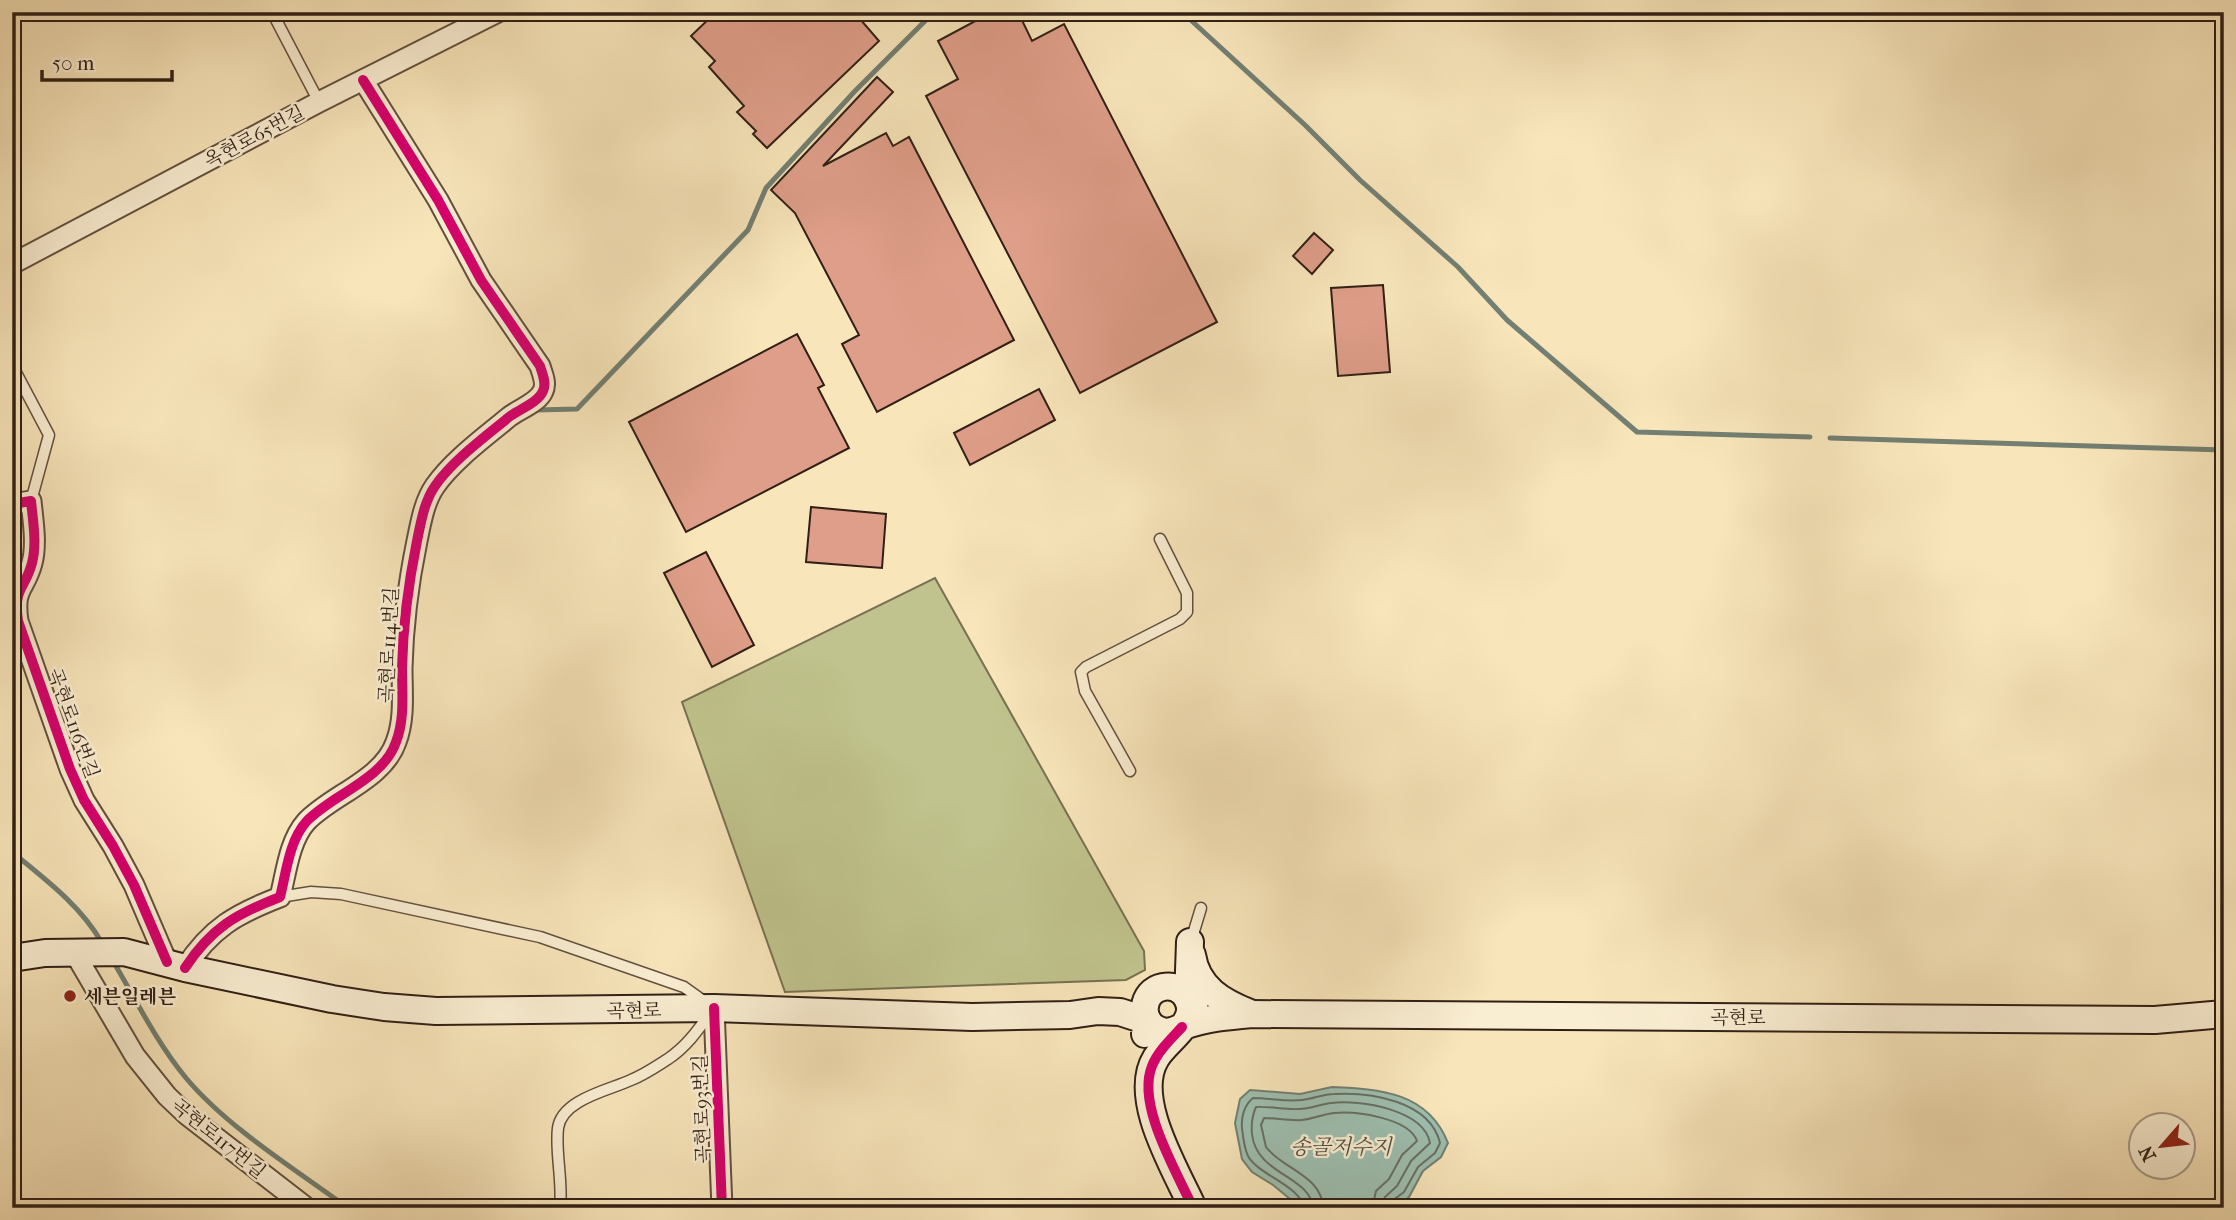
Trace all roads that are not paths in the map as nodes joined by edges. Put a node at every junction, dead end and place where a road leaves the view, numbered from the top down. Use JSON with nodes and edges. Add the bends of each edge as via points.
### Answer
{"nodes":[{"id":1,"x":272,"y":12,"type":"edge"},
{"id":2,"x":498,"y":12,"type":"edge"},
{"id":3,"x":363,"y":80,"type":"junction"},
{"id":4,"x":318,"y":102,"type":"junction"},
{"id":5,"x":12,"y":264,"type":"edge"},
{"id":6,"x":12,"y":365,"type":"edge"},
{"id":7,"x":22,"y":502,"type":"edge"},
{"id":8,"x":1160,"y":539,"type":"dead end"},
{"id":9,"x":1129,"y":771,"type":"dead end"},
{"id":10,"x":280,"y":897,"type":"junction"},
{"id":11,"x":1201,"y":908,"type":"dead end"},
{"id":12,"x":1190,"y":942,"type":"junction"},
{"id":13,"x":74,"y":952,"type":"junction"},
{"id":14,"x":12,"y":958,"type":"edge"},
{"id":15,"x":176,"y":965,"type":"junction"},
{"id":16,"x":1156,"y":984,"type":"junction"},
{"id":17,"x":1188,"y":1000,"type":"junction"},
{"id":18,"x":714,"y":1008,"type":"junction"},
{"id":19,"x":1097,"y":1011,"type":"junction"},
{"id":20,"x":1252,"y":1014,"type":"junction"},
{"id":21,"x":2224,"y":1014,"type":"edge"},
{"id":22,"x":1148,"y":1021,"type":"junction"},
{"id":23,"x":1182,"y":1027,"type":"junction"},
{"id":24,"x":1149,"y":1095,"type":"junction"},
{"id":25,"x":307,"y":1208,"type":"edge"},
{"id":26,"x":560,"y":1208,"type":"edge"},
{"id":27,"x":722,"y":1208,"type":"edge"},
{"id":28,"x":1193,"y":1208,"type":"edge"}],
"edges":[{"from":1,"to":4,"type":"lane"},
{"from":2,"to":3,"type":"street","name":"옥현로65번길"},
{"from":3,"to":4,"type":"street","name":"옥현로65번길"},
{"from":3,"to":10,"type":"street","name":"곡현로114번길","via":[[438,200],[481,280],[540,366],[543,392],[511,414],[435,486],[423,513],[406,592],[396,743],[367,777],[306,822],[295,840]]},
{"from":4,"to":5,"type":"street","name":"옥현로65번길"},
{"from":6,"to":7,"type":"lane","via":[[49,435]]},
{"from":7,"to":15,"type":"street","name":"곡현로116번길","via":[[34,545],[32,565],[15,604],[18,621],[84,800]]},
{"from":8,"to":9,"type":"lane","via":[[1187,593],[1187,612],[1081,672],[1085,691]]},
{"from":10,"to":15,"type":"street","via":[[224,925]]},
{"from":10,"to":18,"type":"lane","via":[[341,894],[540,937],[684,987]]},
{"from":11,"to":12,"type":"lane"},
{"from":12,"to":16,"type":"main road","via":[[1180,962]]},
{"from":12,"to":17,"type":"main road"},
{"from":12,"to":20,"type":"main road","via":[[1198,973],[1210,991]]},
{"from":13,"to":14,"type":"main road"},
{"from":13,"to":15,"type":"main road","name":"곡현로","via":[[124,952]]},
{"from":13,"to":25,"type":"street","name":"곡현로117번길","via":[[135,1056],[167,1096]]},
{"from":15,"to":18,"type":"main road","name":"곡현로","via":[[384,1007],[509,1011]]},
{"from":16,"to":17,"type":"main road","via":[[1171,986]]},
{"from":16,"to":19,"type":"main road","via":[[1130,1002]]},
{"from":16,"to":22,"type":"main road","via":[[1144,1007]]},
{"from":17,"to":20,"type":"main road"},
{"from":17,"to":23,"type":"main road","via":[[1189,1015]]},
{"from":18,"to":19,"type":"main road","name":"곡현로","via":[[972,1017]]},
{"from":18,"to":26,"type":"lane","via":[[690,1042],[669,1058],[565,1113],[558,1126]]},
{"from":18,"to":27,"type":"street","name":"곡현로93번길"},
{"from":19,"to":22,"type":"main road","name":"곡현로"},
{"from":19,"to":24,"type":"main road","via":[[1129,1036]]},
{"from":20,"to":21,"type":"main road","name":"곡현로","via":[[2141,1020]]},
{"from":20,"to":23,"type":"main road"},
{"from":20,"to":24,"type":"main road","via":[[1225,1020],[1185,1041],[1158,1070]]},
{"from":22,"to":23,"type":"main road","name":"곡현로","via":[[1160,1031]]},
{"from":22,"to":24,"type":"main road"},
{"from":23,"to":24,"type":"main road","via":[[1151,1067]]},
{"from":24,"to":28,"type":"main road","via":[[1168,1158]]}]}
